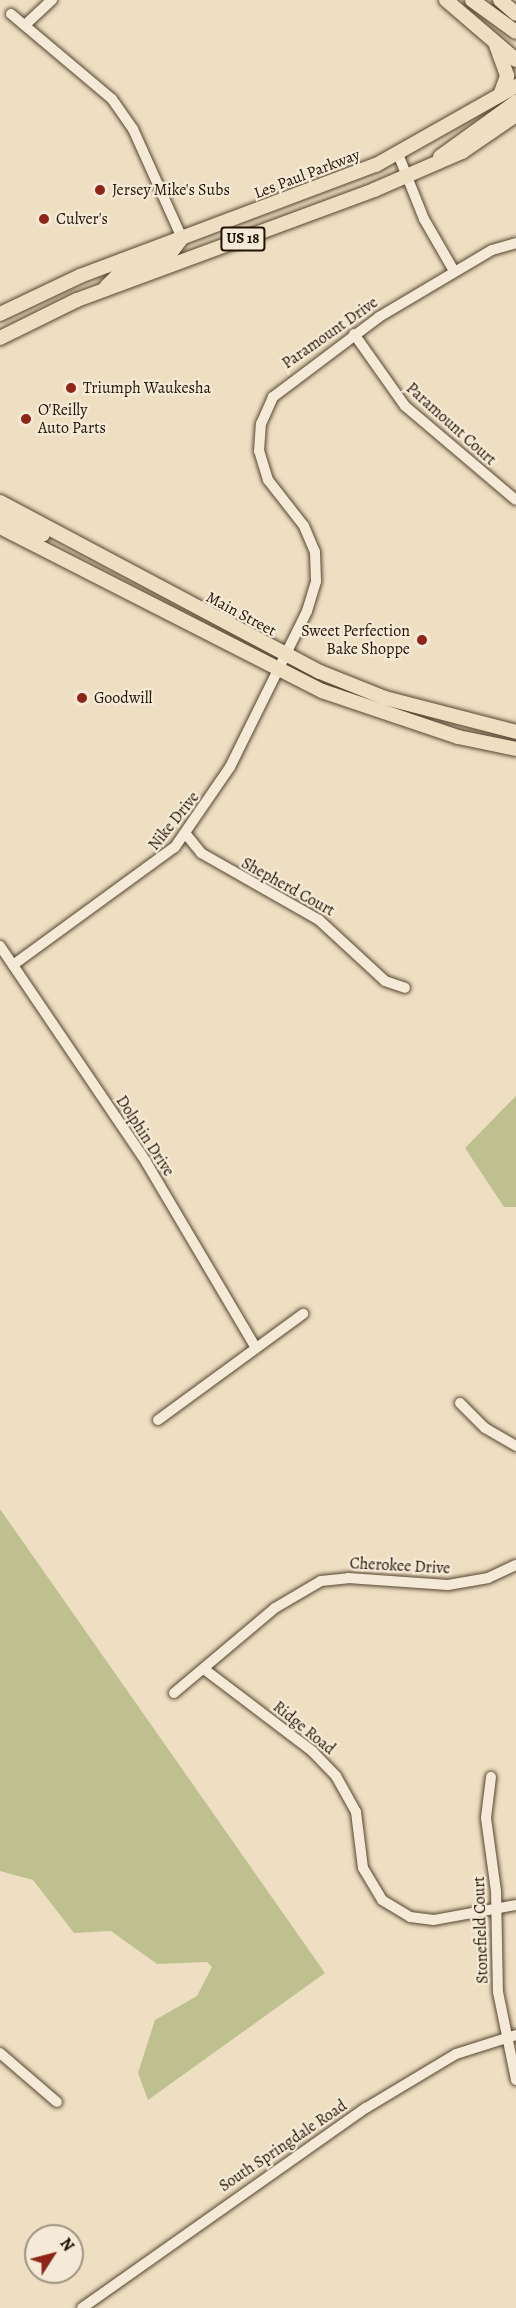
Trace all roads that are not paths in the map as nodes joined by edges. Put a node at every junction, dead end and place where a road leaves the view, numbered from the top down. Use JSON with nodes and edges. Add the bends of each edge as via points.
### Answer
{"nodes":[{"id":1,"x":52,"y":0,"type":"edge"},
{"id":2,"x":446,"y":0,"type":"edge"},
{"id":3,"x":472,"y":0,"type":"edge"},
{"id":4,"x":500,"y":0,"type":"edge"},
{"id":5,"x":11,"y":14,"type":"dead end"},
{"id":6,"x":516,"y":14,"type":"edge"},
{"id":7,"x":25,"y":25,"type":"junction"},
{"id":8,"x":516,"y":32,"type":"edge"},
{"id":9,"x":495,"y":42,"type":"junction"},
{"id":10,"x":516,"y":60,"type":"edge"},
{"id":11,"x":516,"y":86,"type":"edge"},
{"id":12,"x":500,"y":96,"type":"junction"},
{"id":13,"x":516,"y":102,"type":"edge"},
{"id":14,"x":516,"y":115,"type":"edge"},
{"id":15,"x":516,"y":123,"type":"edge"},
{"id":16,"x":486,"y":138,"type":"junction"},
{"id":17,"x":398,"y":154,"type":"junction"},
{"id":18,"x":432,"y":165,"type":"junction"},
{"id":19,"x":406,"y":177,"type":"junction"},
{"id":20,"x":291,"y":199,"type":"junction"},
{"id":21,"x":182,"y":238,"type":"junction"},
{"id":22,"x":516,"y":243,"type":"edge"},
{"id":23,"x":192,"y":258,"type":"junction"},
{"id":24,"x":454,"y":271,"type":"junction"},
{"id":25,"x":104,"y":290,"type":"junction"},
{"id":26,"x":0,"y":314,"type":"edge"},
{"id":27,"x":354,"y":334,"type":"junction"},
{"id":28,"x":0,"y":338,"type":"edge"},
{"id":29,"x":516,"y":500,"type":"edge"},
{"id":30,"x":0,"y":502,"type":"edge"},
{"id":31,"x":0,"y":515,"type":"edge"},
{"id":32,"x":0,"y":527,"type":"edge"},
{"id":33,"x":90,"y":553,"type":"junction"},
{"id":34,"x":283,"y":655,"type":"junction"},
{"id":35,"x":276,"y":671,"type":"junction"},
{"id":36,"x":376,"y":711,"type":"junction"},
{"id":37,"x":439,"y":714,"type":"junction"},
{"id":38,"x":516,"y":732,"type":"edge"},
{"id":39,"x":516,"y":749,"type":"edge"},
{"id":40,"x":185,"y":833,"type":"junction"},
{"id":41,"x":0,"y":946,"type":"edge"},
{"id":42,"x":13,"y":965,"type":"junction"},
{"id":43,"x":405,"y":988,"type":"dead end"},
{"id":44,"x":303,"y":1314,"type":"dead end"},
{"id":45,"x":256,"y":1348,"type":"junction"},
{"id":46,"x":460,"y":1403,"type":"dead end"},
{"id":47,"x":158,"y":1420,"type":"dead end"},
{"id":48,"x":516,"y":1446,"type":"edge"},
{"id":49,"x":516,"y":1565,"type":"edge"},
{"id":50,"x":204,"y":1669,"type":"junction"},
{"id":51,"x":174,"y":1693,"type":"dead end"},
{"id":52,"x":491,"y":1777,"type":"dead end"},
{"id":53,"x":516,"y":1905,"type":"edge"},
{"id":54,"x":497,"y":1910,"type":"junction"},
{"id":55,"x":511,"y":2036,"type":"edge"},
{"id":56,"x":0,"y":2053,"type":"edge"},
{"id":57,"x":516,"y":2080,"type":"edge"},
{"id":58,"x":57,"y":2102,"type":"dead end"},
{"id":59,"x":81,"y":2308,"type":"edge"}],
"edges":[{"from":1,"to":7,"type":"street"},
{"from":2,"to":9,"type":"main road"},
{"from":3,"to":8,"type":"main road"},
{"from":4,"to":6,"type":"main road"},
{"from":5,"to":7,"type":"street"},
{"from":7,"to":21,"type":"street","via":[[104,89],[124,114]]},
{"from":9,"to":10,"type":"main road"},
{"from":9,"to":12,"type":"main road","via":[[507,76]]},
{"from":11,"to":12,"type":"main road","name":"Les Paul Parkway","number":"US 18"},
{"from":12,"to":17,"type":"main road","name":"Les Paul Parkway","number":"US 18"},
{"from":13,"to":18,"type":"main road"},
{"from":14,"to":16,"type":"main road"},
{"from":15,"to":16,"type":"main road","number":"US 18"},
{"from":16,"to":18,"type":"main road","number":"US 18"},
{"from":17,"to":19,"type":"street"},
{"from":17,"to":20,"type":"main road","name":"Les Paul Parkway","number":"US 18"},
{"from":18,"to":19,"type":"main road","number":"US 18"},
{"from":19,"to":23,"type":"main road","number":"US 18"},
{"from":19,"to":24,"type":"street"},
{"from":20,"to":21,"type":"main road","name":"Les Paul Parkway","number":"US 18"},
{"from":20,"to":23,"type":"main road","via":[[274,211],[204,237]]},
{"from":21,"to":25,"type":"main road","via":[[169,255],[119,274]]},
{"from":21,"to":26,"type":"main road","name":"Les Paul Parkway","number":"US 18","via":[[60,284]]},
{"from":22,"to":24,"type":"street","name":"Paramount Drive"},
{"from":23,"to":25,"type":"main road","number":"US 18"},
{"from":24,"to":27,"type":"street","name":"Paramount Drive"},
{"from":25,"to":28,"type":"main road","number":"US 18"},
{"from":27,"to":29,"type":"street","name":"Paramount Court","via":[[405,406]]},
{"from":27,"to":34,"type":"street","name":"Paramount Drive","via":[[289,379],[273,396],[261,424],[264,472],[308,532],[317,560],[307,612]]},
{"from":30,"to":33,"type":"main road","name":"Main Street"},
{"from":31,"to":33,"type":"main road"},
{"from":32,"to":35,"type":"main road","name":"Main Street"},
{"from":33,"to":34,"type":"main road","name":"Main Street"},
{"from":34,"to":35,"type":"street","name":"Paramount Drive"},
{"from":34,"to":37,"type":"main road","name":"Main Street"},
{"from":35,"to":36,"type":"main road","name":"Main Street"},
{"from":35,"to":40,"type":"street","name":"Nike Drive","via":[[230,767]]},
{"from":36,"to":37,"type":"main road","via":[[385,705],[420,716]]},
{"from":36,"to":39,"type":"main road","name":"Main Street"},
{"from":37,"to":38,"type":"main road","name":"Main Street"},
{"from":40,"to":42,"type":"street","name":"Nike Drive","via":[[151,870]]},
{"from":40,"to":43,"type":"street","name":"Shepherd Court","via":[[201,853],[319,920],[385,981]]},
{"from":41,"to":42,"type":"street","name":"Dolphin Drive"},
{"from":42,"to":45,"type":"street","name":"Dolphin Drive","via":[[146,1162]]},
{"from":44,"to":45,"type":"street"},
{"from":45,"to":47,"type":"street"},
{"from":46,"to":48,"type":"street","via":[[485,1428]]},
{"from":49,"to":50,"type":"street","name":"Cherokee Drive","via":[[488,1578],[448,1585],[348,1578],[321,1581],[275,1608]]},
{"from":50,"to":51,"type":"street","name":"Cherokee Drive"},
{"from":50,"to":54,"type":"street","name":"Ridge Road","via":[[336,1776],[356,1812],[363,1868],[382,1900],[421,1919]]},
{"from":52,"to":54,"type":"street","name":"Stonefield Court","via":[[486,1818]]},
{"from":53,"to":54,"type":"street","name":"Ridge Road"},
{"from":54,"to":55,"type":"street","name":"Stonefield Court","via":[[498,1992]]},
{"from":55,"to":57,"type":"street","name":"Stonefield Court"},
{"from":55,"to":59,"type":"street","name":"South Springdale Road","via":[[456,2054],[366,2108]]},
{"from":56,"to":58,"type":"street"}]}
